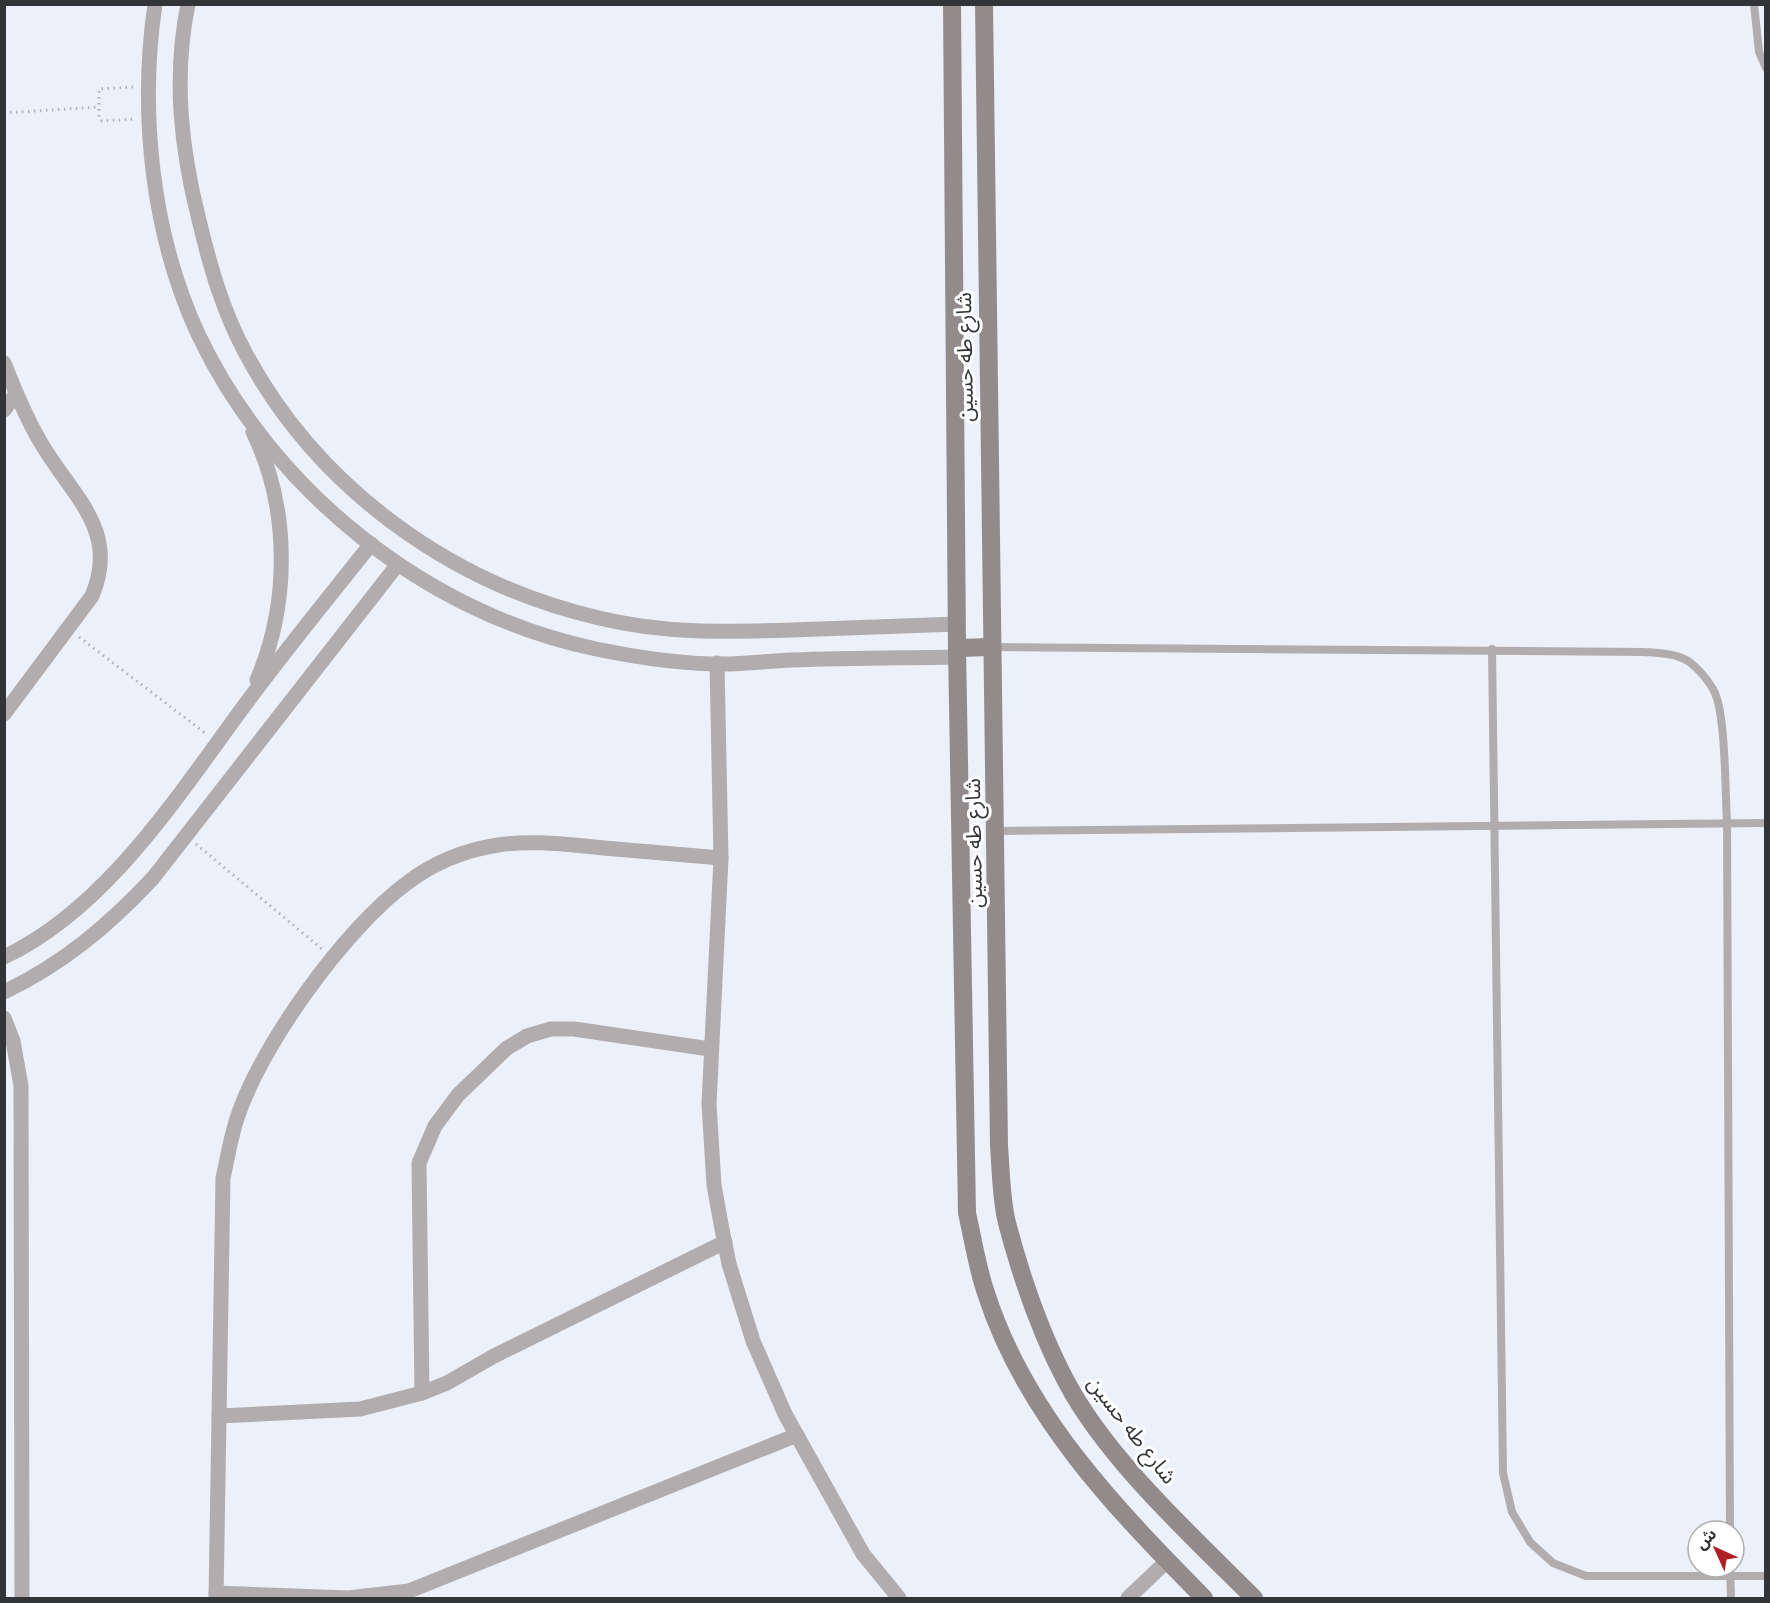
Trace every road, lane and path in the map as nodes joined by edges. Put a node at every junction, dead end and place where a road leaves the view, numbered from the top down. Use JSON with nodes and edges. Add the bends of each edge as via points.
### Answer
{"nodes":[{"id":1,"x":155,"y":4,"type":"edge"},
{"id":2,"x":188,"y":4,"type":"edge"},
{"id":3,"x":952,"y":4,"type":"edge"},
{"id":4,"x":984,"y":4,"type":"edge"},
{"id":5,"x":1755,"y":4,"type":"edge"},
{"id":6,"x":1766,"y":69,"type":"edge"},
{"id":7,"x":150,"y":87,"type":"junction"},
{"id":8,"x":99,"y":107,"type":"junction"},
{"id":9,"x":4,"y":113,"type":"edge"},
{"id":10,"x":149,"y":119,"type":"junction"},
{"id":11,"x":4,"y":363,"type":"edge"},
{"id":12,"x":16,"y":394,"type":"junction"},
{"id":13,"x":241,"y":408,"type":"junction"},
{"id":14,"x":4,"y":410,"type":"edge"},
{"id":15,"x":371,"y":544,"type":"junction"},
{"id":16,"x":398,"y":564,"type":"junction"},
{"id":17,"x":958,"y":624,"type":"junction"},
{"id":18,"x":68,"y":629,"type":"junction"},
{"id":19,"x":992,"y":647,"type":"junction"},
{"id":20,"x":1492,"y":650,"type":"junction"},
{"id":21,"x":958,"y":653,"type":"junction"},
{"id":22,"x":717,"y":663,"type":"junction"},
{"id":23,"x":248,"y":700,"type":"junction"},
{"id":24,"x":4,"y":714,"type":"edge"},
{"id":25,"x":218,"y":742,"type":"junction"},
{"id":26,"x":1727,"y":823,"type":"junction"},
{"id":27,"x":1766,"y":823,"type":"edge"},
{"id":28,"x":1493,"y":826,"type":"junction"},
{"id":29,"x":997,"y":831,"type":"junction"},
{"id":30,"x":186,"y":835,"type":"junction"},
{"id":31,"x":721,"y":858,"type":"junction"},
{"id":32,"x":4,"y":957,"type":"edge"},
{"id":33,"x":333,"y":958,"type":"junction"},
{"id":34,"x":4,"y":992,"type":"edge"},
{"id":35,"x":4,"y":1018,"type":"edge"},
{"id":36,"x":710,"y":1049,"type":"junction"},
{"id":37,"x":724,"y":1242,"type":"junction"},
{"id":38,"x":422,"y":1393,"type":"junction"},
{"id":39,"x":219,"y":1416,"type":"junction"},
{"id":40,"x":797,"y":1434,"type":"junction"},
{"id":41,"x":1730,"y":1519,"type":"edge"},
{"id":42,"x":1167,"y":1561,"type":"junction"},
{"id":43,"x":1766,"y":1576,"type":"edge"},
{"id":44,"x":1686,"y":1577,"type":"edge"},
{"id":45,"x":1746,"y":1577,"type":"edge"},
{"id":46,"x":1730,"y":1579,"type":"edge"},
{"id":47,"x":216,"y":1596,"type":"edge"},
{"id":48,"x":22,"y":1599,"type":"edge"},
{"id":49,"x":899,"y":1599,"type":"edge"},
{"id":50,"x":1128,"y":1599,"type":"edge"},
{"id":51,"x":1204,"y":1599,"type":"edge"},
{"id":52,"x":1254,"y":1599,"type":"edge"},
{"id":53,"x":1731,"y":1599,"type":"edge"}],
"edges":[{"from":1,"to":7,"type":"street"},
{"from":2,"to":17,"type":"street","via":[[180,66],[180,119],[187,172],[227,314],[257,372],[316,453],[405,533],[477,575],[537,600],[599,619],[728,633]]},
{"from":3,"to":17,"type":"main road","name":"شارع طه حسين"},
{"from":4,"to":19,"type":"main road","name":"شارع طه حسين"},
{"from":5,"to":6,"type":"lane","via":[[1758,45]]},
{"from":7,"to":8,"type":"path","via":[[99,89]]},
{"from":7,"to":10,"type":"street"},
{"from":8,"to":9,"type":"path"},
{"from":8,"to":10,"type":"path","via":[[102,121]]},
{"from":10,"to":13,"type":"street","via":[[154,175],[178,283],[198,335]]},
{"from":11,"to":12,"type":"street"},
{"from":12,"to":14,"type":"street"},
{"from":12,"to":18,"type":"street","via":[[40,442],[99,535],[102,551],[98,582]]},
{"from":13,"to":15,"type":"street","via":[[294,474]]},
{"from":13,"to":23,"type":"street","via":[[270,478],[281,553],[274,628],[264,665]]},
{"from":15,"to":16,"type":"street"},
{"from":15,"to":23,"type":"street"},
{"from":16,"to":22,"type":"street","via":[[463,602],[548,636],[637,657]]},
{"from":16,"to":30,"type":"street"},
{"from":17,"to":21,"type":"main road","name":"شارع طه حسين"},
{"from":18,"to":24,"type":"street"},
{"from":18,"to":25,"type":"path"},
{"from":19,"to":20,"type":"lane"},
{"from":19,"to":21,"type":"main road"},
{"from":19,"to":29,"type":"main road","name":"شارع طه حسين"},
{"from":20,"to":26,"type":"lane","via":[[1643,652],[1670,654],[1688,661],[1715,693]]},
{"from":20,"to":28,"type":"lane"},
{"from":21,"to":22,"type":"street"},
{"from":21,"to":42,"type":"main road","name":"شارع طه حسين","via":[[967,1213],[975,1252],[1003,1338],[1031,1391],[1096,1483]]},
{"from":22,"to":31,"type":"street"},
{"from":23,"to":25,"type":"street"},
{"from":25,"to":32,"type":"street","via":[[104,885],[46,933]]},
{"from":26,"to":27,"type":"lane"},
{"from":26,"to":28,"type":"lane"},
{"from":26,"to":41,"type":"lane"},
{"from":28,"to":29,"type":"lane"},
{"from":28,"to":44,"type":"lane","via":[[1503,1473],[1512,1512],[1530,1542],[1553,1563],[1586,1576]]},
{"from":29,"to":52,"type":"main road","name":"شارع طه حسين","via":[[999,1146],[1006,1221],[1028,1288],[1044,1335],[1067,1383],[1109,1444],[1172,1516]]},
{"from":30,"to":33,"type":"path"},
{"from":30,"to":34,"type":"street","via":[[153,878],[96,934],[64,959]]},
{"from":31,"to":33,"type":"street","via":[[538,842],[479,849],[441,862],[408,882]]},
{"from":31,"to":36,"type":"street"},
{"from":33,"to":39,"type":"street","via":[[283,1028],[235,1123],[223,1178]]},
{"from":35,"to":48,"type":"street","via":[[13,1041],[21,1086]]},
{"from":36,"to":37,"type":"street","via":[[710,1144]]},
{"from":36,"to":38,"type":"street","via":[[551,1029],[527,1035],[507,1048],[458,1095],[435,1126],[419,1163]]},
{"from":37,"to":38,"type":"street"},
{"from":37,"to":40,"type":"street","via":[[753,1341]]},
{"from":38,"to":39,"type":"street","via":[[360,1409]]},
{"from":39,"to":47,"type":"street"},
{"from":40,"to":47,"type":"street","via":[[409,1591],[348,1598]]},
{"from":40,"to":49,"type":"street","via":[[863,1554]]},
{"from":42,"to":50,"type":"street"},
{"from":42,"to":51,"type":"main road","name":"شارع طه حسين"},
{"from":43,"to":45,"type":"lane"},
{"from":46,"to":53,"type":"lane"}]}
